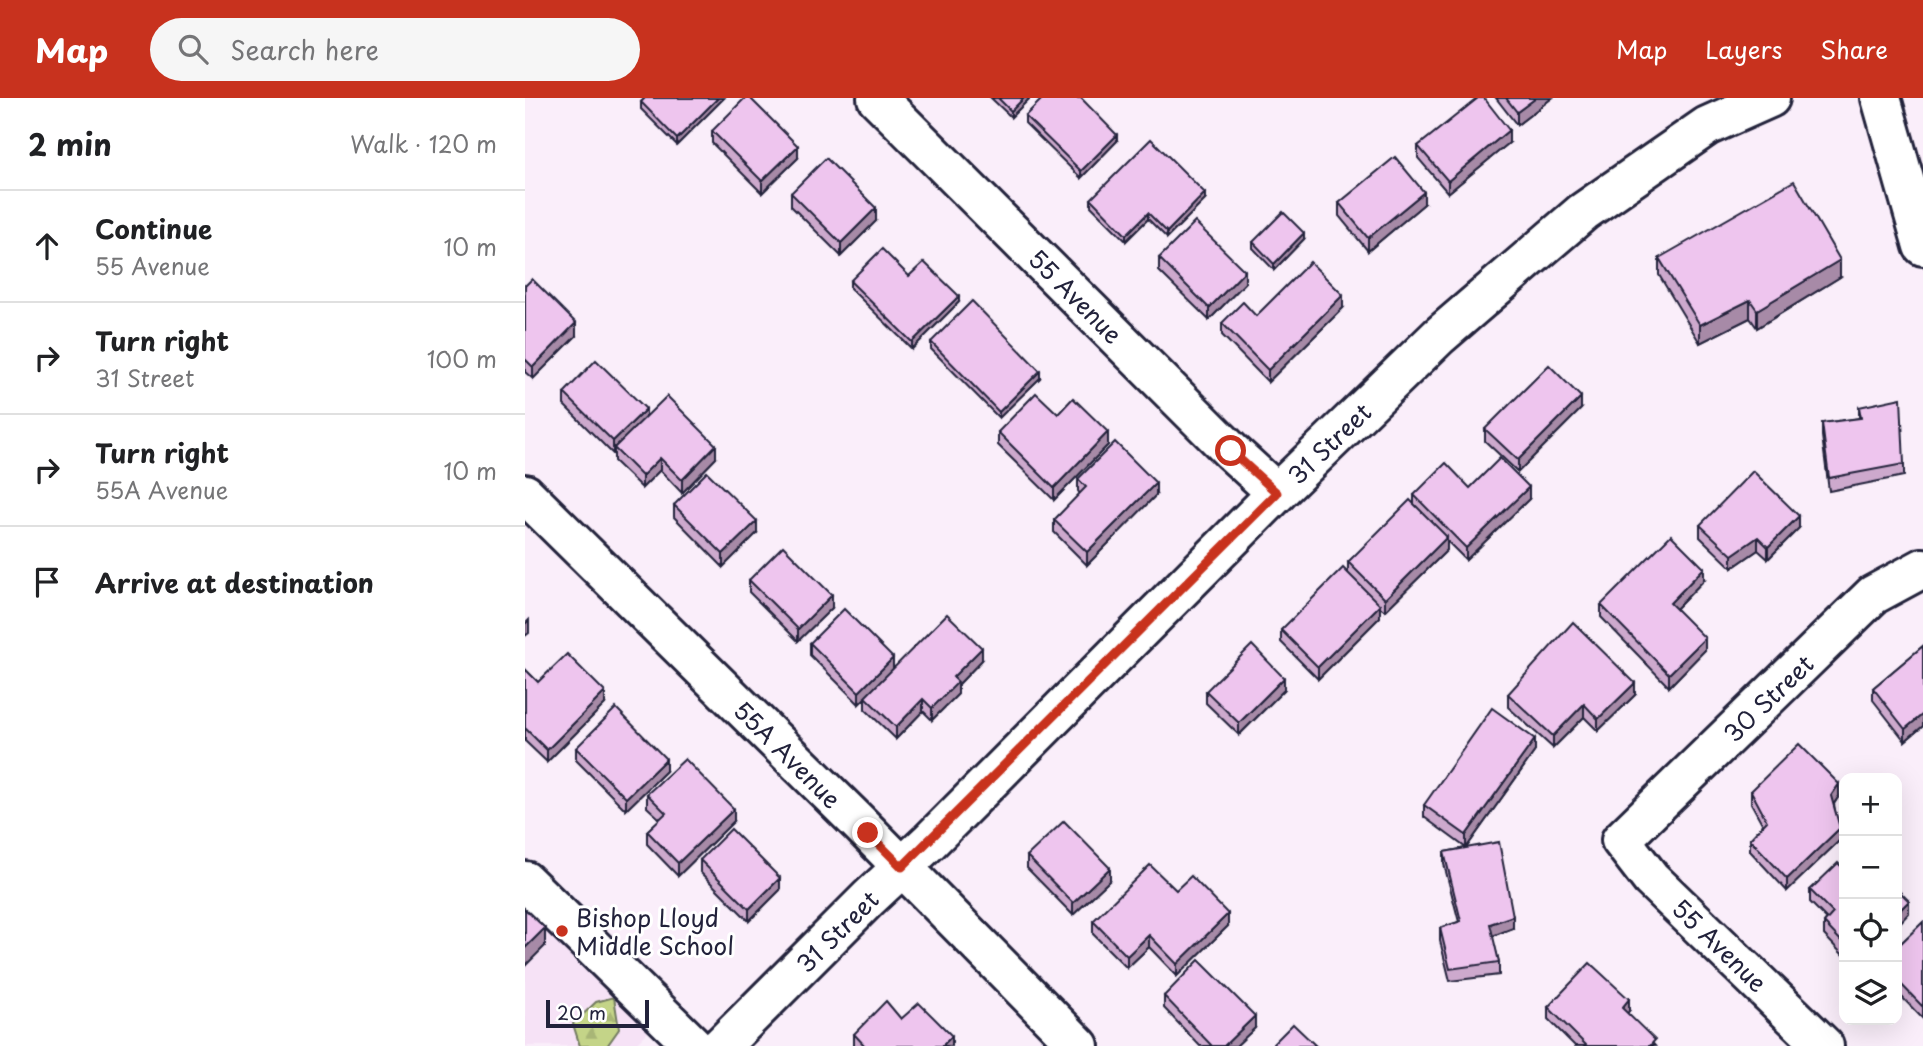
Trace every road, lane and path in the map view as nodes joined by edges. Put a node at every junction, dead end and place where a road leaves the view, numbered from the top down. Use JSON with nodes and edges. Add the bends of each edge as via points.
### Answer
{"nodes":[{"id":1,"x":877,"y":98,"type":"edge"},
{"id":2,"x":1770,"y":98,"type":"edge"},
{"id":3,"x":1881,"y":98,"type":"edge"},
{"id":4,"x":1923,"y":246,"type":"edge"},
{"id":5,"x":1277,"y":493,"type":"junction"},
{"id":6,"x":525,"y":494,"type":"edge"},
{"id":7,"x":1923,"y":568,"type":"edge"},
{"id":8,"x":1621,"y":840,"type":"joint"},
{"id":9,"x":902,"y":867,"type":"junction"},
{"id":10,"x":525,"y":881,"type":"edge"},
{"id":11,"x":694,"y":1046,"type":"edge"},
{"id":12,"x":721,"y":1046,"type":"edge"},
{"id":13,"x":1079,"y":1046,"type":"edge"},
{"id":14,"x":1824,"y":1046,"type":"edge"}],
"edges":[{"from":1,"to":5,"type":"street","name":"55 Avenue"},
{"from":2,"to":5,"type":"street","name":"31 Street","via":[[1707,126],[1583,212],[1439,336]]},
{"from":3,"to":4,"type":"street"},
{"from":5,"to":9,"type":"street","name":"31 Street"},
{"from":6,"to":9,"type":"street","name":"55A Avenue"},
{"from":7,"to":8,"type":"street","name":"30 Street","via":[[1873,595]]},
{"from":8,"to":14,"type":"street","name":"55 Avenue","via":[[1651,879]]},
{"from":9,"to":12,"type":"street","name":"31 Street"},
{"from":9,"to":13,"type":"street","name":"55A Avenue"},
{"from":10,"to":11,"type":"street"}]}
